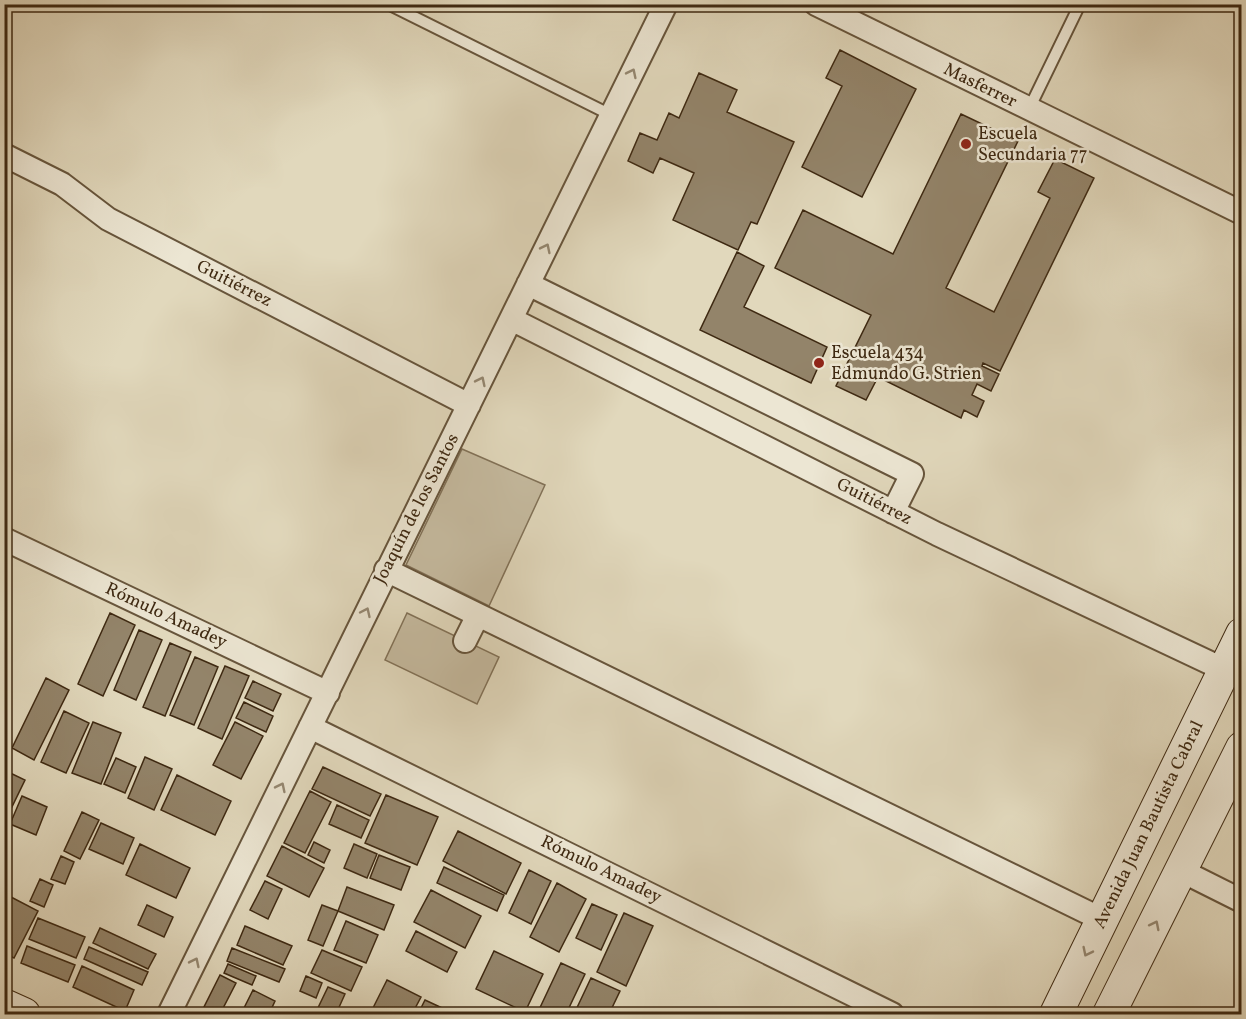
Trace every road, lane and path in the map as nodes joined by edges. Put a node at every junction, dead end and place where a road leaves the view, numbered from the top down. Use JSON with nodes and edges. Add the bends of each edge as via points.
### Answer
{"nodes":[{"id":1,"x":388,"y":4,"type":"edge"},
{"id":2,"x":666,"y":4,"type":"edge"},
{"id":3,"x":816,"y":4,"type":"edge"},
{"id":4,"x":1080,"y":4,"type":"edge"},
{"id":5,"x":1028,"y":109,"type":"junction"},
{"id":6,"x":611,"y":115,"type":"junction"},
{"id":7,"x":4,"y":155,"type":"edge"},
{"id":8,"x":1242,"y":213,"type":"edge"},
{"id":9,"x":528,"y":284,"type":"junction"},
{"id":10,"x":511,"y":319,"type":"junction"},
{"id":11,"x":469,"y":405,"type":"junction"},
{"id":12,"x":893,"y":512,"type":"junction"},
{"id":13,"x":4,"y":538,"type":"edge"},
{"id":14,"x":386,"y":570,"type":"junction"},
{"id":15,"x":478,"y":615,"type":"junction"},
{"id":16,"x":1242,"y":634,"type":"edge"},
{"id":17,"x":465,"y":640,"type":"dead end"},
{"id":18,"x":1233,"y":674,"type":"edge"},
{"id":19,"x":328,"y":693,"type":"junction"},
{"id":20,"x":310,"y":728,"type":"junction"},
{"id":21,"x":1242,"y":748,"type":"edge"},
{"id":22,"x":1182,"y":871,"type":"junction"},
{"id":23,"x":1242,"y":901,"type":"edge"},
{"id":24,"x":1103,"y":920,"type":"junction"},
{"id":25,"x":4,"y":1005,"type":"edge"},
{"id":26,"x":24,"y":1014,"type":"edge"},
{"id":27,"x":169,"y":1014,"type":"edge"},
{"id":28,"x":892,"y":1014,"type":"edge"},
{"id":29,"x":1056,"y":1014,"type":"edge"},
{"id":30,"x":1109,"y":1014,"type":"edge"}],
"edges":[{"from":1,"to":6,"type":"lane"},
{"from":6,"to":2,"type":"street","name":"Joaquín de los Santos","one_way":true},
{"from":3,"to":5,"type":"street","name":"Masferrer"},
{"from":4,"to":5,"type":"lane"},
{"from":5,"to":8,"type":"street","name":"Masferrer"},
{"from":9,"to":6,"type":"street","name":"Joaquín de los Santos","one_way":true},
{"from":7,"to":11,"type":"street","name":"Guitiérrez","via":[[62,184],[108,219]]},
{"from":9,"to":10,"type":"street","name":"Joaquín de los Santos"},
{"from":9,"to":12,"type":"street","via":[[912,474]]},
{"from":11,"to":10,"type":"street","name":"Joaquín de los Santos","one_way":true},
{"from":10,"to":12,"type":"street","name":"Guitiérrez"},
{"from":11,"to":14,"type":"street","name":"Joaquín de los Santos"},
{"from":12,"to":18,"type":"street","name":"Guitiérrez"},
{"from":13,"to":19,"type":"street","name":"Rómulo Amadey"},
{"from":14,"to":15,"type":"street"},
{"from":19,"to":14,"type":"street","name":"Joaquín de los Santos","one_way":true},
{"from":15,"to":17,"type":"street"},
{"from":15,"to":24,"type":"street"},
{"from":16,"to":18,"type":"main road","name":"Avenida Juan Bautista Cabral"},
{"from":18,"to":24,"type":"main road","name":"Avenida Juan Bautista Cabral"},
{"from":19,"to":20,"type":"street","name":"Joaquín de los Santos"},
{"from":27,"to":20,"type":"street","name":"Joaquín de los Santos","one_way":true},
{"from":20,"to":28,"type":"street","name":"Rómulo Amadey"},
{"from":21,"to":22,"type":"main road"},
{"from":22,"to":23,"type":"street"},
{"from":30,"to":22,"type":"main road","one_way":true},
{"from":24,"to":29,"type":"main road","name":"Avenida Juan Bautista Cabral","one_way":true},
{"from":25,"to":26,"type":"main road"}]}
